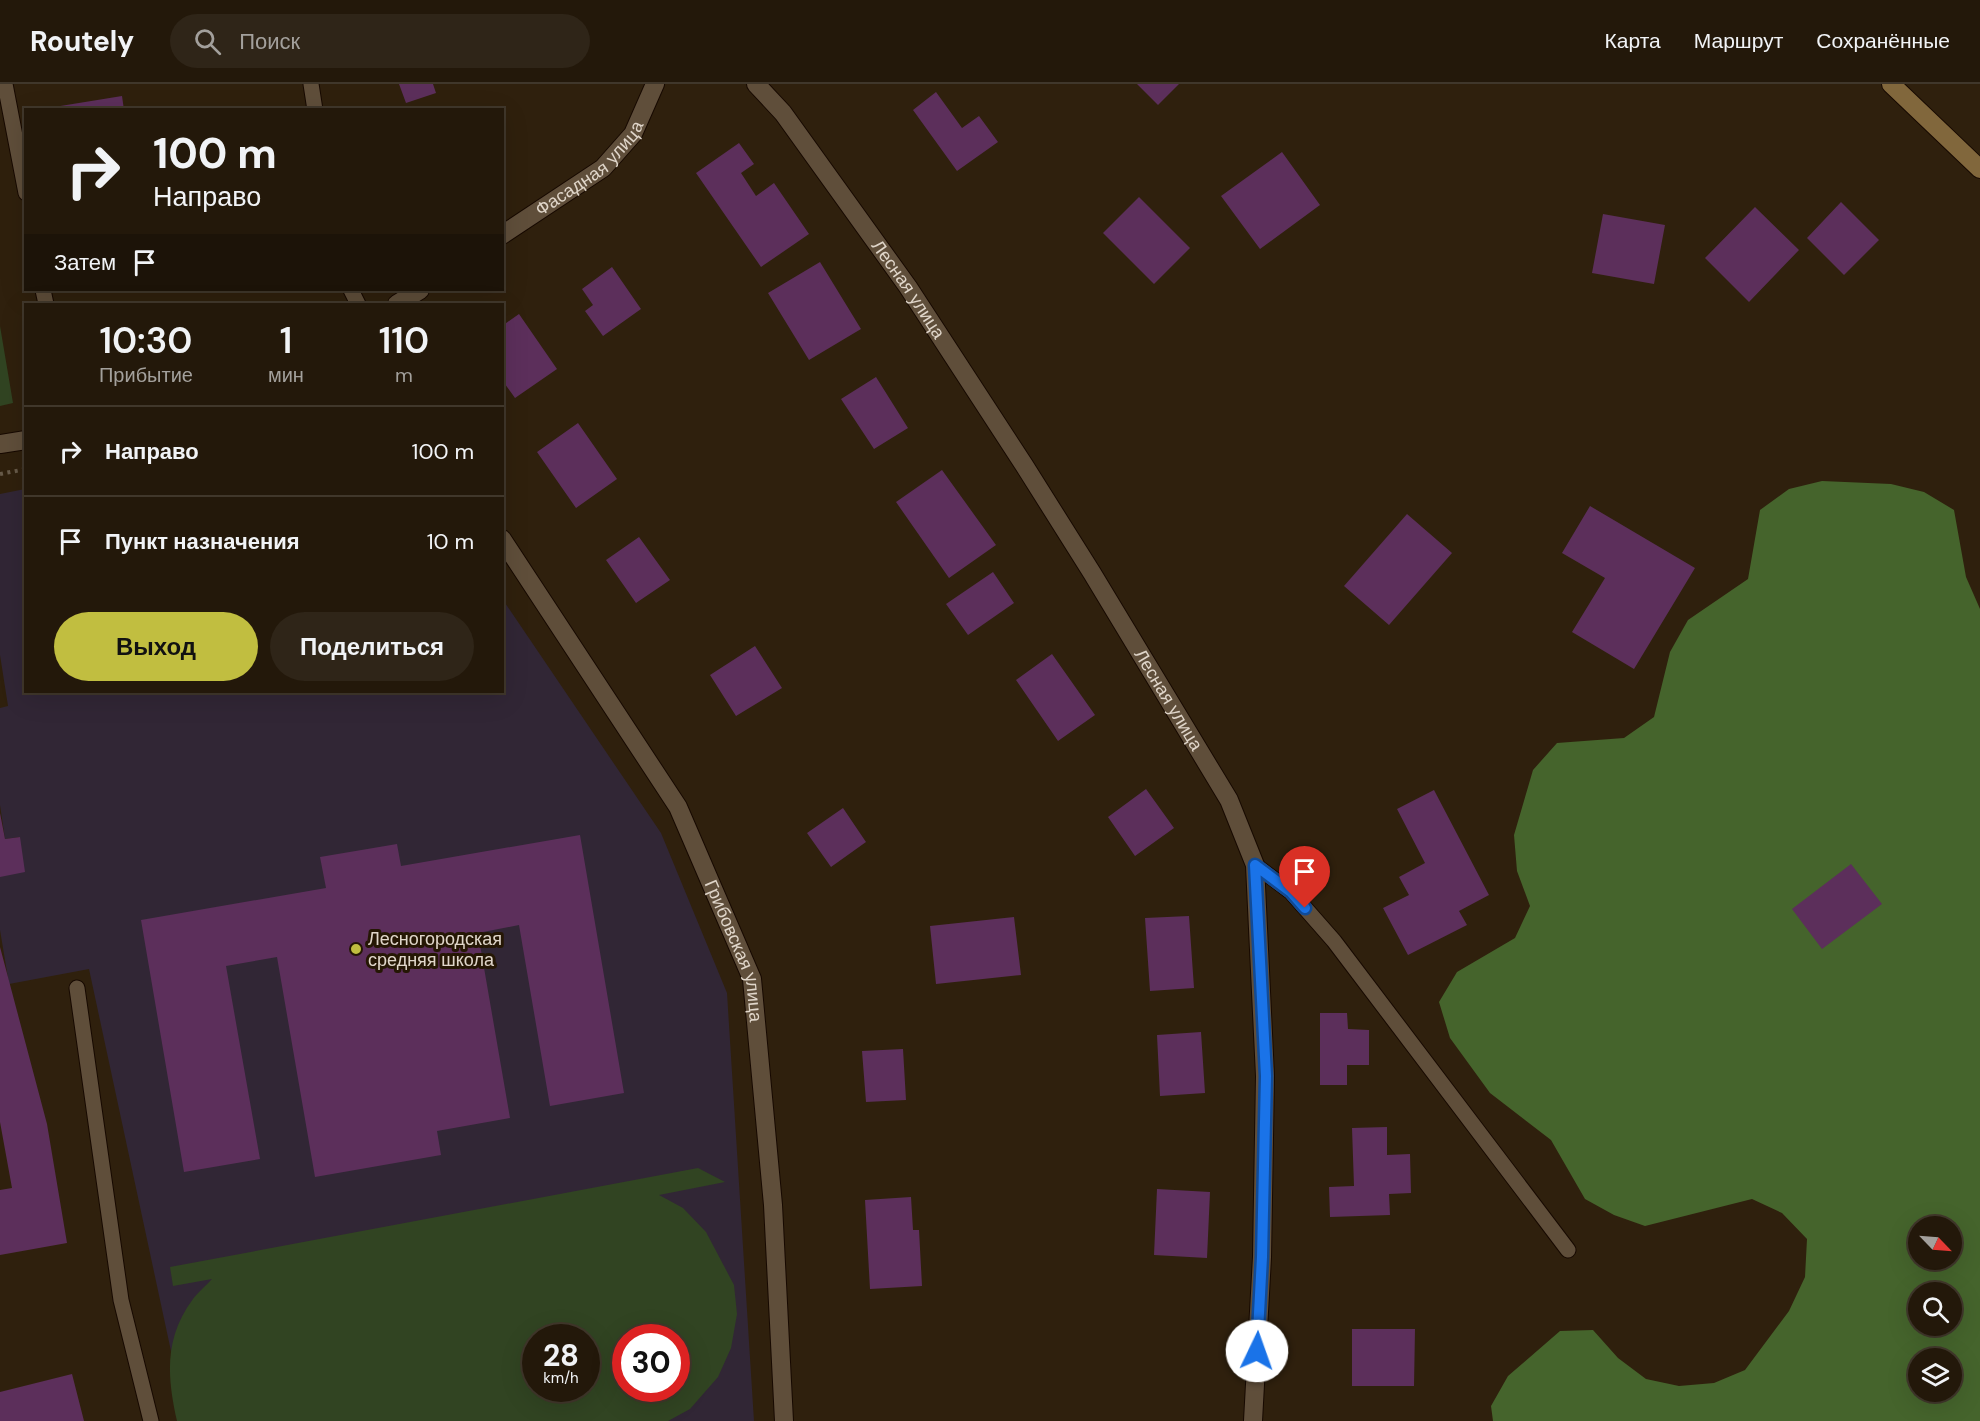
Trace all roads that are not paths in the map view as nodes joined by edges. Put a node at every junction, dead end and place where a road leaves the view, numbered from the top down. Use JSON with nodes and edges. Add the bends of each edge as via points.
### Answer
{"nodes":[{"id":1,"x":5,"y":84,"type":"edge"},
{"id":2,"x":311,"y":84,"type":"edge"},
{"id":3,"x":655,"y":84,"type":"edge"},
{"id":4,"x":756,"y":84,"type":"edge"},
{"id":5,"x":1891,"y":84,"type":"edge"},
{"id":6,"x":315,"y":108,"type":"edge"},
{"id":7,"x":1980,"y":169,"type":"edge"},
{"id":8,"x":24,"y":183,"type":"edge"},
{"id":9,"x":504,"y":234,"type":"edge"},
{"id":10,"x":418,"y":291,"type":"edge"},
{"id":11,"x":399,"y":303,"type":"edge"},
{"id":12,"x":24,"y":440,"type":"edge"},
{"id":13,"x":0,"y":444,"type":"edge"},
{"id":14,"x":504,"y":542,"type":"edge"},
{"id":15,"x":1255,"y":865,"type":"junction"},
{"id":16,"x":77,"y":988,"type":"dead end"},
{"id":17,"x":1568,"y":1250,"type":"dead end"},
{"id":18,"x":151,"y":1421,"type":"edge"},
{"id":19,"x":784,"y":1421,"type":"edge"},
{"id":20,"x":1253,"y":1421,"type":"edge"}],
"edges":[{"from":1,"to":8,"type":"lane"},
{"from":2,"to":6,"type":"lane"},
{"from":3,"to":9,"type":"street","name":"Фасадная улица","via":[[633,134],[603,168]]},
{"from":4,"to":15,"type":"street","name":"Лесная улица","via":[[783,114],[908,287],[1030,475],[1229,800]]},
{"from":5,"to":7,"type":"street"},
{"from":10,"to":11,"type":"street"},
{"from":12,"to":13,"type":"street"},
{"from":14,"to":19,"type":"street","name":"Грибовская улица","via":[[678,807],[752,979],[773,1205]]},
{"from":15,"to":17,"type":"lane","via":[[1291,892],[1334,941]]},
{"from":15,"to":20,"type":"street","name":"Лесная улица","via":[[1266,1076]]},
{"from":16,"to":18,"type":"lane","via":[[120,1300]]}]}
